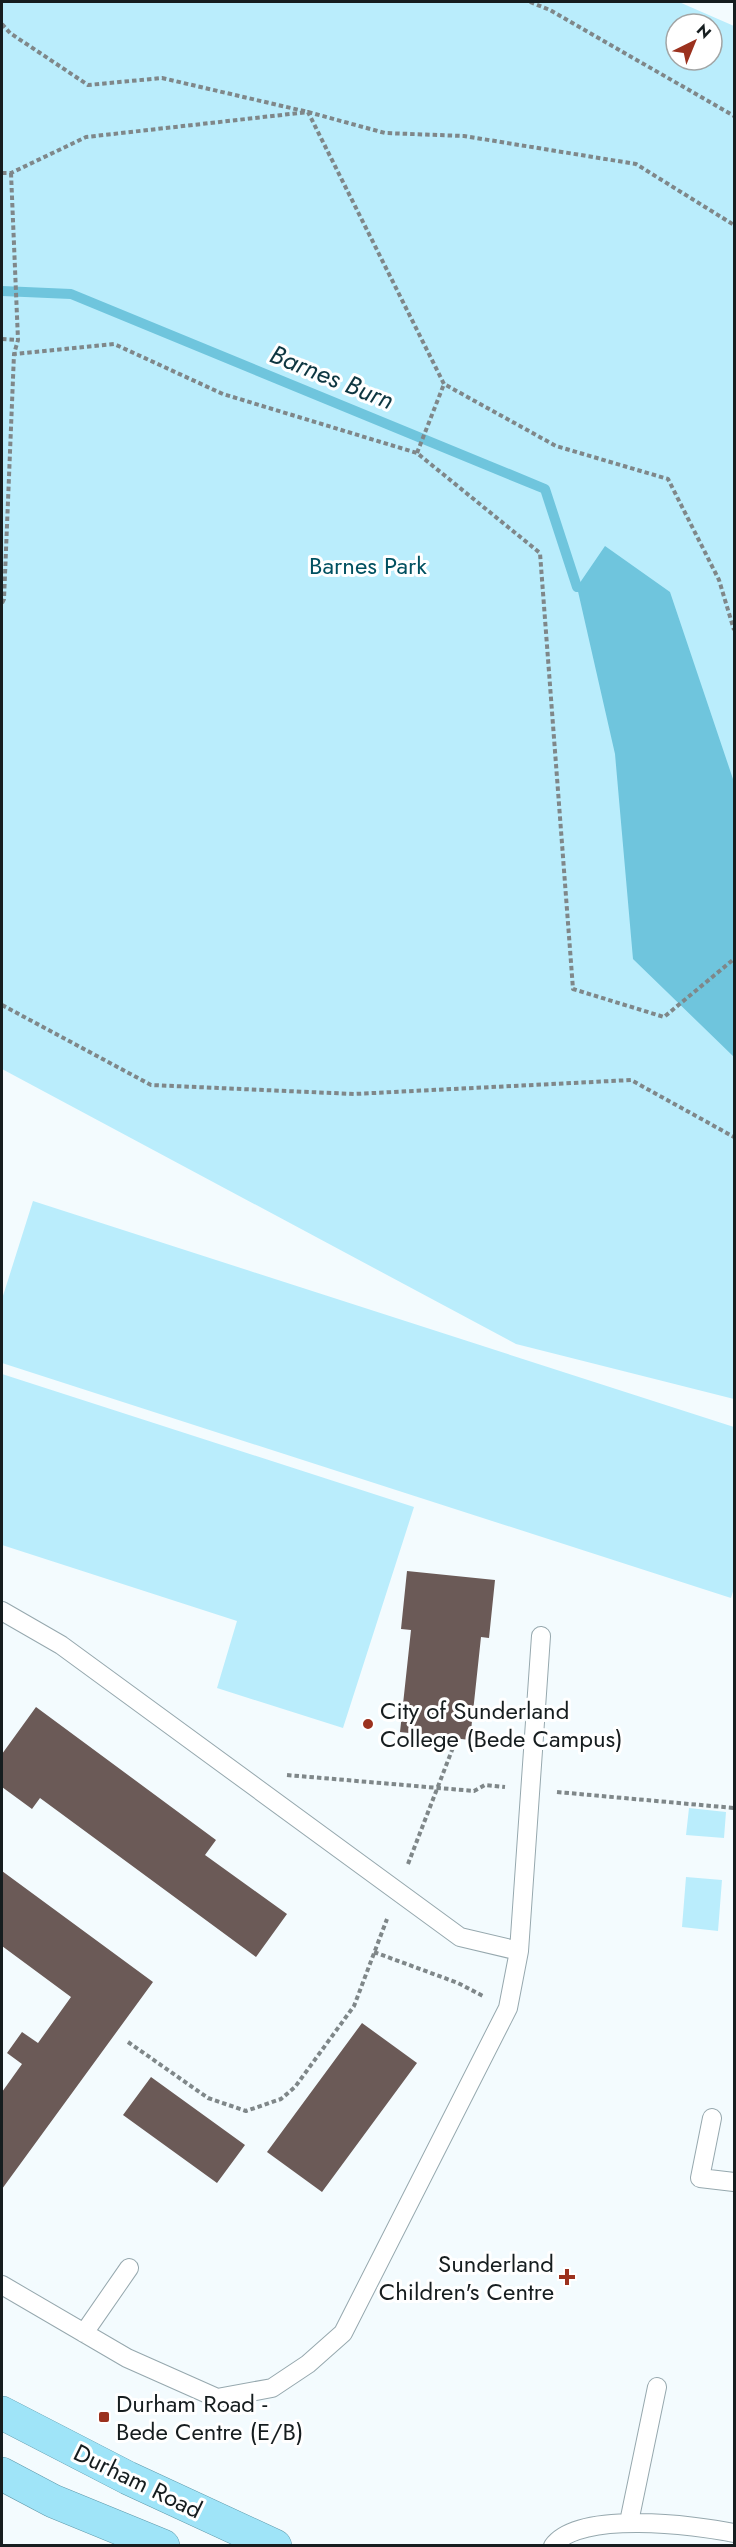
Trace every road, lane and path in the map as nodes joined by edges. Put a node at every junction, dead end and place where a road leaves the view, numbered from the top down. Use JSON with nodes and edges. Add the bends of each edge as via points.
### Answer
{"nodes":[{"id":1,"x":530,"y":2,"type":"edge"},
{"id":2,"x":2,"y":26,"type":"edge"},
{"id":3,"x":308,"y":112,"type":"junction"},
{"id":4,"x":735,"y":116,"type":"edge"},
{"id":5,"x":2,"y":173,"type":"edge"},
{"id":6,"x":11,"y":173,"type":"junction"},
{"id":7,"x":735,"y":225,"type":"edge"},
{"id":8,"x":2,"y":339,"type":"edge"},
{"id":9,"x":18,"y":340,"type":"junction"},
{"id":10,"x":14,"y":354,"type":"junction"},
{"id":11,"x":444,"y":384,"type":"junction"},
{"id":12,"x":417,"y":453,"type":"junction"},
{"id":13,"x":2,"y":603,"type":"edge"},
{"id":14,"x":735,"y":630,"type":"edge"},
{"id":15,"x":735,"y":959,"type":"edge"},
{"id":16,"x":2,"y":1005,"type":"edge"},
{"id":17,"x":735,"y":1137,"type":"edge"},
{"id":18,"x":2,"y":1611,"type":"edge"},
{"id":19,"x":541,"y":1636,"type":"dead end"},
{"id":20,"x":454,"y":1745,"type":"dead end"},
{"id":21,"x":229,"y":1769,"type":"junction"},
{"id":22,"x":438,"y":1788,"type":"junction"},
{"id":23,"x":530,"y":1789,"type":"junction"},
{"id":24,"x":735,"y":1808,"type":"edge"},
{"id":25,"x":397,"y":1893,"type":"junction"},
{"id":26,"x":519,"y":1951,"type":"junction"},
{"id":27,"x":374,"y":1952,"type":"junction"},
{"id":28,"x":508,"y":2008,"type":"junction"},
{"id":29,"x":128,"y":2042,"type":"dead end"},
{"id":30,"x":712,"y":2118,"type":"dead end"},
{"id":31,"x":735,"y":2182,"type":"edge"},
{"id":32,"x":129,"y":2268,"type":"dead end"},
{"id":33,"x":2,"y":2285,"type":"edge"},
{"id":34,"x":84,"y":2333,"type":"junction"},
{"id":35,"x":657,"y":2387,"type":"dead end"},
{"id":36,"x":2,"y":2414,"type":"edge"},
{"id":37,"x":2,"y":2474,"type":"edge"},
{"id":38,"x":629,"y":2522,"type":"junction"},
{"id":39,"x":735,"y":2533,"type":"edge"},
{"id":40,"x":163,"y":2546,"type":"edge"},
{"id":41,"x":275,"y":2546,"type":"edge"},
{"id":42,"x":553,"y":2546,"type":"edge"}],
"edges":[{"from":1,"to":4,"type":"path"},
{"from":2,"to":3,"type":"path","via":[[88,85],[162,78]]},
{"from":3,"to":6,"type":"path","via":[[86,137]]},
{"from":3,"to":7,"type":"path","via":[[385,133],[464,136],[636,164]]},
{"from":3,"to":11,"type":"path"},
{"from":5,"to":6,"type":"path"},
{"from":6,"to":9,"type":"path"},
{"from":8,"to":9,"type":"path"},
{"from":9,"to":10,"type":"path"},
{"from":10,"to":12,"type":"path","via":[[114,344],[223,394]]},
{"from":10,"to":13,"type":"path"},
{"from":11,"to":12,"type":"path"},
{"from":11,"to":14,"type":"path","via":[[556,446],[669,479],[720,580]]},
{"from":12,"to":15,"type":"path","via":[[540,552],[573,989],[664,1017]]},
{"from":16,"to":17,"type":"path","via":[[151,1085],[354,1094],[631,1080]]},
{"from":18,"to":21,"type":"lane","via":[[61,1646]]},
{"from":19,"to":23,"type":"lane"},
{"from":20,"to":22,"type":"path"},
{"from":21,"to":22,"type":"path"},
{"from":21,"to":25,"type":"lane"},
{"from":22,"to":23,"type":"path","via":[[474,1791],[485,1785]]},
{"from":22,"to":25,"type":"path"},
{"from":23,"to":24,"type":"path"},
{"from":23,"to":26,"type":"lane"},
{"from":25,"to":26,"type":"lane","via":[[460,1937]]},
{"from":25,"to":27,"type":"path"},
{"from":26,"to":28,"type":"lane"},
{"from":27,"to":28,"type":"path","via":[[458,1983]]},
{"from":27,"to":29,"type":"path","via":[[354,2006],[295,2087],[281,2099],[246,2111],[208,2098]]},
{"from":28,"to":34,"type":"lane","via":[[343,2333],[308,2364],[272,2388],[217,2398],[127,2358]]},
{"from":30,"to":31,"type":"lane","via":[[700,2178]]},
{"from":32,"to":34,"type":"lane"},
{"from":33,"to":34,"type":"lane"},
{"from":35,"to":38,"type":"lane"},
{"from":36,"to":41,"type":"highway","name":"Durham Road"},
{"from":37,"to":40,"type":"highway","name":"Durham Road","via":[[53,2501]]},
{"from":38,"to":39,"type":"lane","via":[[701,2526]]},
{"from":38,"to":42,"type":"lane","via":[[590,2527],[558,2538]]}]}
